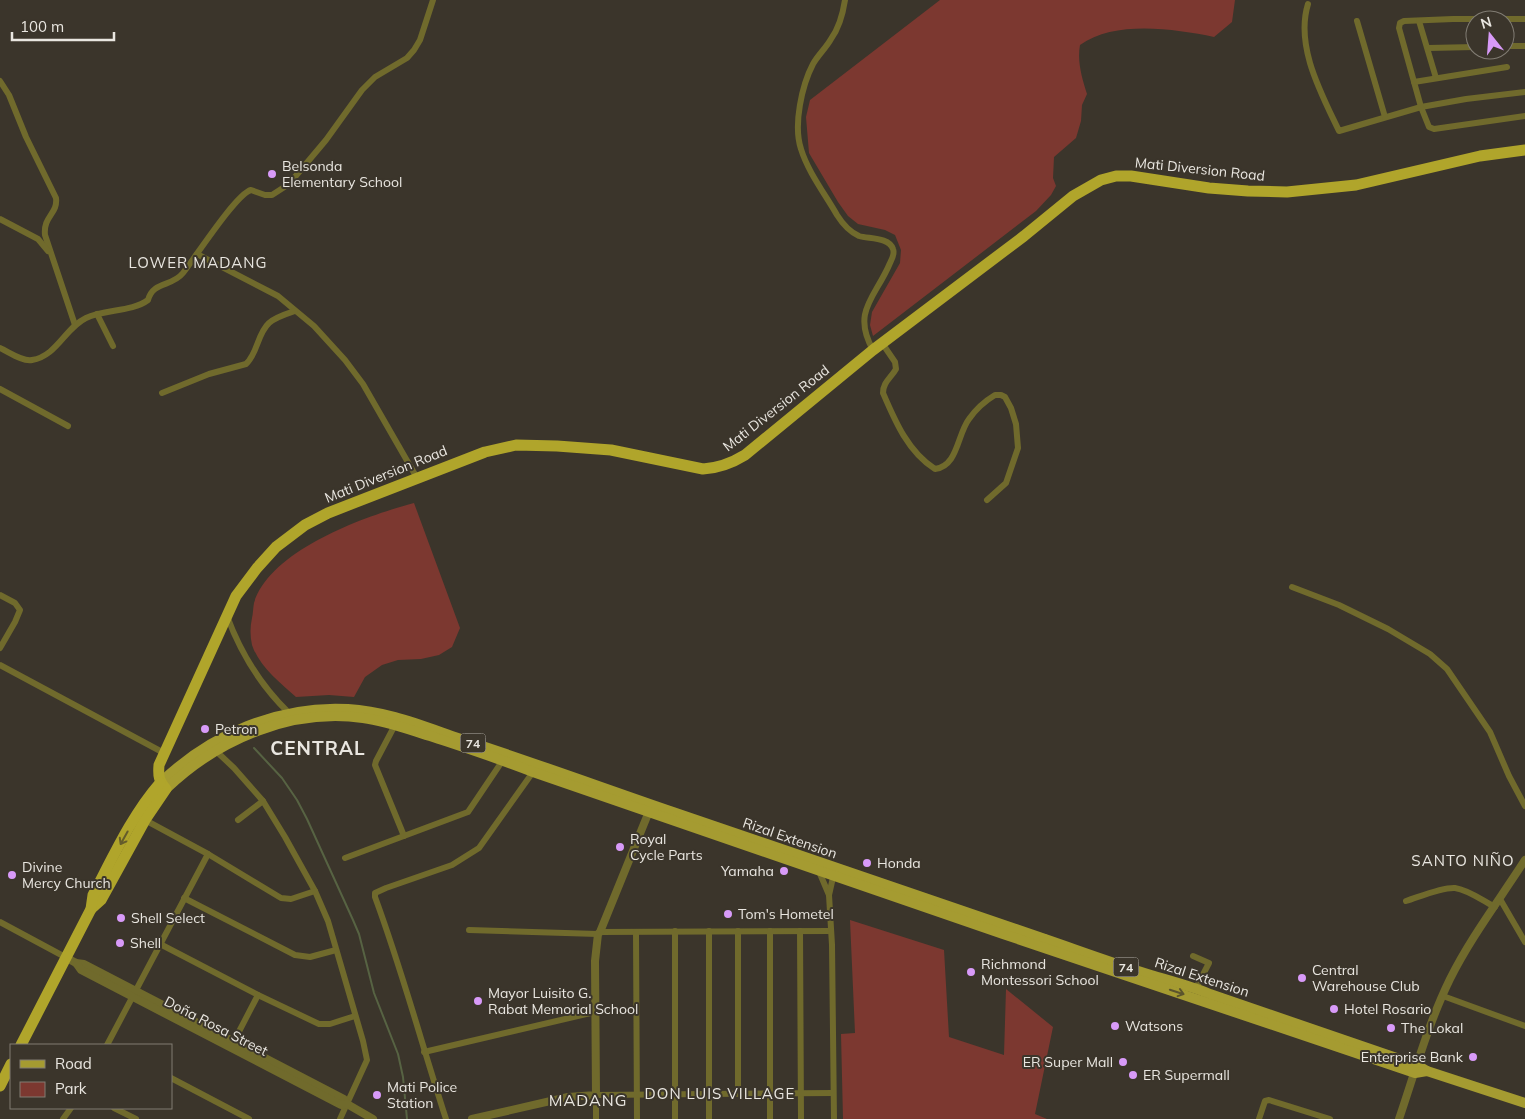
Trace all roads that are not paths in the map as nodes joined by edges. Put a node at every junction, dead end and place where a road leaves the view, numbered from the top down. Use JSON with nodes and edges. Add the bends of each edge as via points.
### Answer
{"nodes":[{"id":1,"x":433,"y":0,"type":"edge"},
{"id":2,"x":845,"y":0,"type":"edge"},
{"id":3,"x":1308,"y":4,"type":"dead end"},
{"id":4,"x":1525,"y":19,"type":"edge"},
{"id":5,"x":1358,"y":21,"type":"dead end"},
{"id":6,"x":1419,"y":21,"type":"junction"},
{"id":7,"x":1465,"y":47,"type":"edge"},
{"id":8,"x":1428,"y":48,"type":"junction"},
{"id":9,"x":1507,"y":67,"type":"dead end"},
{"id":10,"x":1436,"y":78,"type":"junction"},
{"id":11,"x":0,"y":81,"type":"edge"},
{"id":12,"x":1414,"y":82,"type":"junction"},
{"id":13,"x":1525,"y":92,"type":"edge"},
{"id":14,"x":1421,"y":107,"type":"junction"},
{"id":15,"x":1525,"y":116,"type":"edge"},
{"id":16,"x":1386,"y":117,"type":"junction"},
{"id":17,"x":1525,"y":150,"type":"edge"},
{"id":18,"x":0,"y":219,"type":"edge"},
{"id":19,"x":51,"y":254,"type":"junction"},
{"id":20,"x":197,"y":254,"type":"junction"},
{"id":21,"x":295,"y":311,"type":"junction"},
{"id":22,"x":97,"y":314,"type":"junction"},
{"id":23,"x":75,"y":325,"type":"junction"},
{"id":24,"x":113,"y":346,"type":"dead end"},
{"id":25,"x":878,"y":346,"type":"junction"},
{"id":26,"x":0,"y":348,"type":"edge"},
{"id":27,"x":0,"y":389,"type":"edge"},
{"id":28,"x":162,"y":392,"type":"dead end"},
{"id":29,"x":68,"y":426,"type":"dead end"},
{"id":30,"x":417,"y":478,"type":"junction"},
{"id":31,"x":987,"y":500,"type":"dead end"},
{"id":32,"x":1292,"y":588,"type":"dead end"},
{"id":33,"x":0,"y":595,"type":"edge"},
{"id":34,"x":226,"y":614,"type":"junction"},
{"id":35,"x":0,"y":648,"type":"edge"},
{"id":36,"x":0,"y":665,"type":"edge"},
{"id":37,"x":290,"y":717,"type":"junction"},
{"id":38,"x":397,"y":722,"type":"junction"},
{"id":39,"x":216,"y":750,"type":"junction"},
{"id":40,"x":164,"y":753,"type":"junction"},
{"id":41,"x":504,"y":760,"type":"junction"},
{"id":42,"x":533,"y":772,"type":"junction"},
{"id":43,"x":163,"y":786,"type":"junction"},
{"id":44,"x":263,"y":801,"type":"junction"},
{"id":45,"x":1525,"y":806,"type":"edge"},
{"id":46,"x":650,"y":809,"type":"junction"},
{"id":47,"x":145,"y":820,"type":"junction"},
{"id":48,"x":238,"y":820,"type":"dead end"},
{"id":49,"x":404,"y":836,"type":"junction"},
{"id":50,"x":208,"y":854,"type":"junction"},
{"id":51,"x":345,"y":858,"type":"dead end"},
{"id":52,"x":1525,"y":860,"type":"edge"},
{"id":53,"x":819,"y":867,"type":"junction"},
{"id":54,"x":834,"y":872,"type":"junction"},
{"id":55,"x":109,"y":875,"type":"junction"},
{"id":56,"x":315,"y":891,"type":"junction"},
{"id":57,"x":829,"y":896,"type":"junction"},
{"id":58,"x":184,"y":898,"type":"junction"},
{"id":59,"x":1500,"y":899,"type":"junction"},
{"id":60,"x":1406,"y":902,"type":"dead end"},
{"id":61,"x":1495,"y":907,"type":"junction"},
{"id":62,"x":0,"y":922,"type":"edge"},
{"id":63,"x":469,"y":930,"type":"dead end"},
{"id":64,"x":709,"y":931,"type":"junction"},
{"id":65,"x":738,"y":931,"type":"junction"},
{"id":66,"x":770,"y":931,"type":"junction"},
{"id":67,"x":800,"y":931,"type":"junction"},
{"id":68,"x":831,"y":931,"type":"junction"},
{"id":69,"x":636,"y":932,"type":"junction"},
{"id":70,"x":675,"y":932,"type":"junction"},
{"id":71,"x":599,"y":933,"type":"junction"},
{"id":72,"x":1525,"y":942,"type":"edge"},
{"id":73,"x":160,"y":944,"type":"junction"},
{"id":74,"x":336,"y":950,"type":"junction"},
{"id":75,"x":1193,"y":956,"type":"dead end"},
{"id":76,"x":72,"y":961,"type":"junction"},
{"id":77,"x":1196,"y":988,"type":"junction"},
{"id":78,"x":134,"y":994,"type":"junction"},
{"id":79,"x":258,"y":995,"type":"junction"},
{"id":80,"x":1443,"y":996,"type":"junction"},
{"id":81,"x":596,"y":1012,"type":"junction"},
{"id":82,"x":355,"y":1016,"type":"junction"},
{"id":83,"x":1525,"y":1026,"type":"edge"},
{"id":84,"x":22,"y":1044,"type":"edge"},
{"id":85,"x":109,"y":1044,"type":"edge"},
{"id":86,"x":232,"y":1044,"type":"junction"},
{"id":87,"x":424,"y":1052,"type":"junction"},
{"id":88,"x":10,"y":1066,"type":"edge"},
{"id":89,"x":1416,"y":1069,"type":"junction"},
{"id":90,"x":172,"y":1079,"type":"edge"},
{"id":91,"x":0,"y":1086,"type":"edge"},
{"id":92,"x":833,"y":1093,"type":"junction"},
{"id":93,"x":675,"y":1094,"type":"junction"},
{"id":94,"x":709,"y":1094,"type":"junction"},
{"id":95,"x":738,"y":1094,"type":"junction"},
{"id":96,"x":770,"y":1094,"type":"junction"},
{"id":97,"x":801,"y":1094,"type":"junction"},
{"id":98,"x":596,"y":1095,"type":"junction"},
{"id":99,"x":636,"y":1095,"type":"junction"},
{"id":100,"x":1525,"y":1103,"type":"edge"},
{"id":101,"x":347,"y":1104,"type":"junction"},
{"id":102,"x":116,"y":1109,"type":"edge"},
{"id":103,"x":1321,"y":1118,"type":"edge"},
{"id":104,"x":136,"y":1119,"type":"edge"},
{"id":105,"x":249,"y":1119,"type":"edge"},
{"id":106,"x":340,"y":1119,"type":"edge"},
{"id":107,"x":373,"y":1119,"type":"edge"},
{"id":108,"x":446,"y":1119,"type":"edge"},
{"id":109,"x":472,"y":1119,"type":"edge"},
{"id":110,"x":596,"y":1119,"type":"edge"},
{"id":111,"x":636,"y":1119,"type":"edge"},
{"id":112,"x":675,"y":1119,"type":"edge"},
{"id":113,"x":709,"y":1119,"type":"edge"},
{"id":114,"x":770,"y":1119,"type":"edge"},
{"id":115,"x":801,"y":1119,"type":"edge"},
{"id":116,"x":834,"y":1119,"type":"edge"},
{"id":117,"x":1258,"y":1119,"type":"edge"},
{"id":118,"x":1330,"y":1119,"type":"edge"},
{"id":119,"x":1399,"y":1119,"type":"edge"}],
"edges":[{"from":1,"to":20,"type":"street","via":[[420,40],[407,58],[376,76],[362,90],[289,184],[272,195],[247,191]]},
{"from":2,"to":25,"type":"street","via":[[832,38],[814,63],[807,80],[801,100],[798,137],[806,163],[846,227],[857,235],[889,243],[893,249],[893,257],[864,318],[864,330]]},
{"from":3,"to":16,"type":"street","via":[[1304,23],[1311,64],[1338,131]]},
{"from":4,"to":6,"type":"street"},
{"from":5,"to":16,"type":"street"},
{"from":6,"to":8,"type":"street"},
{"from":6,"to":12,"type":"street","via":[[1402,22],[1399,26]]},
{"from":7,"to":8,"type":"street"},
{"from":8,"to":10,"type":"street"},
{"from":9,"to":10,"type":"street"},
{"from":10,"to":12,"type":"street"},
{"from":11,"to":19,"type":"street","via":[[56,198],[54,211],[44,226]]},
{"from":12,"to":14,"type":"street"},
{"from":13,"to":14,"type":"street"},
{"from":14,"to":15,"type":"street","via":[[1431,128]]},
{"from":14,"to":16,"type":"street"},
{"from":17,"to":25,"type":"highway","name":"Mati Diversion Road","via":[[1480,156],[1356,185],[1287,192],[1209,188],[1131,176],[1101,180],[1073,196]]},
{"from":18,"to":19,"type":"street","via":[[38,240]]},
{"from":19,"to":23,"type":"street"},
{"from":20,"to":21,"type":"street","via":[[278,296]]},
{"from":20,"to":22,"type":"street","via":[[181,276],[154,288],[148,300],[140,306]]},
{"from":21,"to":28,"type":"street","via":[[270,322],[246,364]]},
{"from":21,"to":30,"type":"street","via":[[314,326],[345,360],[379,410]]},
{"from":22,"to":23,"type":"street"},
{"from":22,"to":24,"type":"street"},
{"from":23,"to":26,"type":"street","via":[[60,343],[33,360]]},
{"from":25,"to":30,"type":"highway","name":"Mati Diversion Road","via":[[745,454],[715,468],[690,468],[611,450],[516,445],[485,452]]},
{"from":25,"to":31,"type":"street","via":[[895,362],[896,369],[886,381],[884,393],[904,436],[919,457],[935,469],[948,464],[968,420],[978,409],[995,395],[1005,397],[1016,424],[1018,448],[1006,482]]},
{"from":27,"to":29,"type":"street"},
{"from":30,"to":34,"type":"highway","name":"Mati Diversion Road","via":[[328,513],[290,535],[265,558]]},
{"from":32,"to":45,"type":"street","via":[[1339,605],[1388,629],[1430,654],[1447,669],[1490,732]]},
{"from":33,"to":35,"type":"street","via":[[20,610]]},
{"from":34,"to":37,"type":"street","via":[[251,668]]},
{"from":34,"to":40,"type":"highway","name":"Mati Diversion Road"},
{"from":36,"to":40,"type":"street"},
{"from":37,"to":38,"type":"main road","name":"Rizal Extension","number":"74","via":[[346,716]]},
{"from":37,"to":39,"type":"main road","name":"Rizal Extension","number":"74"},
{"from":37,"to":43,"type":"main road","name":"Rizal Extension","number":"74","via":[[258,722],[211,744],[181,764]]},
{"from":38,"to":41,"type":"main road","name":"Rizal Extension","number":"74"},
{"from":38,"to":46,"type":"main road","name":"Rizal Extension","number":"74"},
{"from":38,"to":49,"type":"street","via":[[376,765]]},
{"from":39,"to":43,"type":"main road","name":"Rizal Extension","number":"74"},
{"from":39,"to":44,"type":"street"},
{"from":40,"to":43,"type":"highway","name":"Mati Diversion Road","via":[[158,772]]},
{"from":41,"to":42,"type":"main road","name":"Rizal Extension","number":"74"},
{"from":41,"to":49,"type":"street","via":[[468,812]]},
{"from":42,"to":46,"type":"main road","name":"Rizal Extension","number":"74"},
{"from":42,"to":87,"type":"street","via":[[479,848],[452,865],[375,893],[402,972]]},
{"from":43,"to":47,"type":"highway","number":"74"},
{"from":43,"to":55,"type":"highway","number":"74","one_way":true,"via":[[144,804]]},
{"from":44,"to":48,"type":"street"},
{"from":44,"to":56,"type":"street"},
{"from":46,"to":53,"type":"main road","name":"Rizal Extension","number":"74"},
{"from":46,"to":71,"type":"street"},
{"from":47,"to":50,"type":"street"},
{"from":47,"to":55,"type":"highway","number":"74"},
{"from":49,"to":51,"type":"street"},
{"from":50,"to":56,"type":"street","via":[[281,898],[291,899]]},
{"from":50,"to":58,"type":"street"},
{"from":52,"to":59,"type":"street"},
{"from":53,"to":54,"type":"main road","name":"Rizal Extension","number":"74"},
{"from":53,"to":57,"type":"street"},
{"from":54,"to":57,"type":"street"},
{"from":54,"to":77,"type":"main road","name":"Rizal Extension","number":"74"},
{"from":54,"to":89,"type":"main road","name":"Rizal Extension","number":"74","one_way":true},
{"from":55,"to":76,"type":"highway","number":"74","via":[[93,895]]},
{"from":56,"to":74,"type":"street"},
{"from":57,"to":68,"type":"street"},
{"from":58,"to":73,"type":"street"},
{"from":58,"to":74,"type":"street","via":[[295,955],[310,958]]},
{"from":59,"to":61,"type":"street"},
{"from":59,"to":72,"type":"street"},
{"from":60,"to":61,"type":"street","via":[[1457,888]]},
{"from":61,"to":80,"type":"street","via":[[1461,960]]},
{"from":62,"to":76,"type":"street"},
{"from":63,"to":71,"type":"street"},
{"from":64,"to":65,"type":"street"},
{"from":64,"to":70,"type":"street"},
{"from":64,"to":94,"type":"street"},
{"from":65,"to":66,"type":"street"},
{"from":65,"to":95,"type":"street"},
{"from":66,"to":67,"type":"street"},
{"from":66,"to":96,"type":"street"},
{"from":67,"to":68,"type":"street"},
{"from":67,"to":97,"type":"street"},
{"from":68,"to":92,"type":"street"},
{"from":69,"to":70,"type":"street"},
{"from":69,"to":71,"type":"street"},
{"from":69,"to":99,"type":"street"},
{"from":70,"to":93,"type":"street"},
{"from":71,"to":81,"type":"street"},
{"from":73,"to":78,"type":"street"},
{"from":73,"to":79,"type":"street"},
{"from":74,"to":82,"type":"street"},
{"from":75,"to":77,"type":"street","via":[[1209,963]]},
{"from":76,"to":78,"type":"street","name":"Doña Rosa Street","via":[[84,964]]},
{"from":76,"to":84,"type":"highway","number":"74"},
{"from":77,"to":89,"type":"main road","name":"Rizal Extension","number":"74"},
{"from":78,"to":85,"type":"street"},
{"from":78,"to":86,"type":"street","name":"Doña Rosa Street"},
{"from":79,"to":82,"type":"street","via":[[319,1024]]},
{"from":79,"to":86,"type":"street"},
{"from":80,"to":83,"type":"street"},
{"from":80,"to":89,"type":"street"},
{"from":81,"to":87,"type":"street"},
{"from":81,"to":98,"type":"street"},
{"from":82,"to":101,"type":"street","via":[[367,1060]]},
{"from":86,"to":101,"type":"street","name":"Doña Rosa Street","via":[[344,1099]]},
{"from":87,"to":108,"type":"street"},
{"from":88,"to":91,"type":"highway"},
{"from":89,"to":100,"type":"main road","number":"74"},
{"from":89,"to":119,"type":"street"},
{"from":90,"to":105,"type":"street"},
{"from":92,"to":97,"type":"street"},
{"from":92,"to":116,"type":"street"},
{"from":93,"to":94,"type":"street"},
{"from":93,"to":99,"type":"street"},
{"from":93,"to":112,"type":"street"},
{"from":94,"to":95,"type":"street"},
{"from":94,"to":113,"type":"street"},
{"from":95,"to":96,"type":"street"},
{"from":96,"to":97,"type":"street"},
{"from":96,"to":114,"type":"street"},
{"from":97,"to":115,"type":"street"},
{"from":98,"to":99,"type":"street"},
{"from":98,"to":109,"type":"street","via":[[568,1097]]},
{"from":98,"to":110,"type":"street"},
{"from":99,"to":111,"type":"street"},
{"from":101,"to":106,"type":"street"},
{"from":101,"to":107,"type":"street","name":"Doña Rosa Street"},
{"from":102,"to":104,"type":"street"},
{"from":103,"to":117,"type":"street","via":[[1269,1100],[1265,1101]]},
{"from":103,"to":118,"type":"street"}]}
